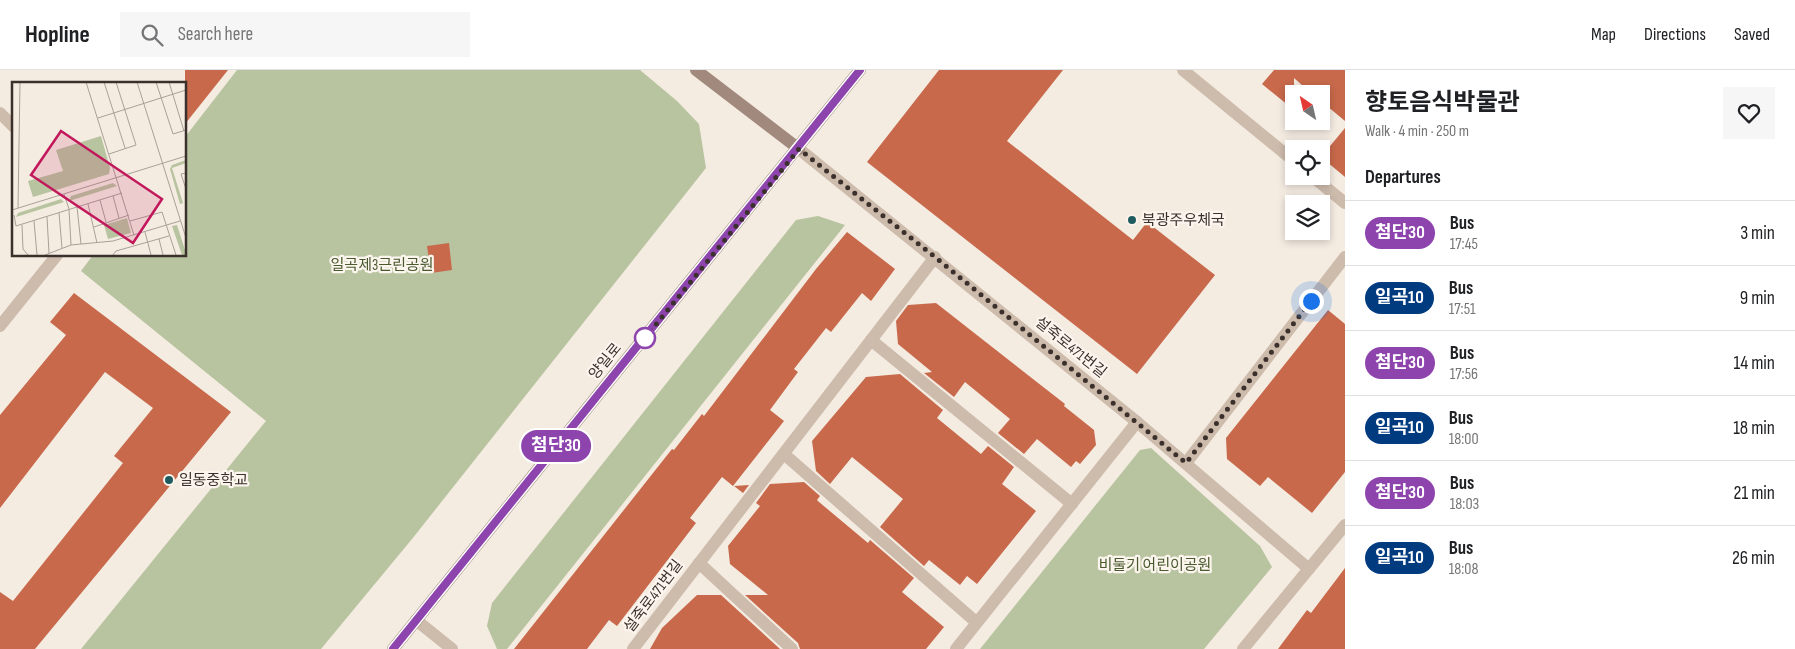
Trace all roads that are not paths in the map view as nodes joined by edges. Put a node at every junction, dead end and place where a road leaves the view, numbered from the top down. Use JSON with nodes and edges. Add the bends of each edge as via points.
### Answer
{"nodes":[{"id":1,"x":696,"y":70,"type":"edge"},
{"id":2,"x":860,"y":70,"type":"edge"},
{"id":3,"x":1183,"y":70,"type":"edge"},
{"id":4,"x":0,"y":113,"type":"edge"},
{"id":5,"x":12,"y":125,"type":"edge"},
{"id":6,"x":799,"y":149,"type":"junction"},
{"id":7,"x":1285,"y":154,"type":"edge"},
{"id":8,"x":1323,"y":185,"type":"edge"},
{"id":9,"x":1345,"y":203,"type":"edge"},
{"id":10,"x":56,"y":256,"type":"edge"},
{"id":11,"x":935,"y":257,"type":"junction"},
{"id":12,"x":1345,"y":257,"type":"edge"},
{"id":13,"x":0,"y":326,"type":"edge"},
{"id":14,"x":871,"y":340,"type":"junction"},
{"id":15,"x":1137,"y":422,"type":"junction"},
{"id":16,"x":784,"y":454,"type":"junction"},
{"id":17,"x":1186,"y":463,"type":"junction"},
{"id":18,"x":1072,"y":504,"type":"junction"},
{"id":19,"x":1345,"y":525,"type":"edge"},
{"id":20,"x":699,"y":563,"type":"junction"},
{"id":21,"x":1309,"y":569,"type":"junction"},
{"id":22,"x":416,"y":620,"type":"junction"},
{"id":23,"x":976,"y":622,"type":"junction"},
{"id":24,"x":392,"y":649,"type":"edge"},
{"id":25,"x":452,"y":649,"type":"edge"},
{"id":26,"x":634,"y":649,"type":"edge"},
{"id":27,"x":792,"y":649,"type":"edge"},
{"id":28,"x":956,"y":649,"type":"edge"},
{"id":29,"x":1243,"y":649,"type":"edge"}],
"edges":[{"from":1,"to":6,"type":"main road"},
{"from":2,"to":6,"type":"main road","name":"양일로"},
{"from":3,"to":7,"type":"street"},
{"from":4,"to":5,"type":"street"},
{"from":6,"to":11,"type":"street","name":"설죽로471번길"},
{"from":6,"to":22,"type":"main road","name":"양일로"},
{"from":8,"to":9,"type":"street"},
{"from":10,"to":13,"type":"street"},
{"from":11,"to":14,"type":"street","name":"설죽로471번길"},
{"from":11,"to":15,"type":"street","name":"설죽로471번길"},
{"from":12,"to":17,"type":"street"},
{"from":14,"to":16,"type":"street","name":"설죽로471번길"},
{"from":14,"to":18,"type":"street"},
{"from":15,"to":17,"type":"street","name":"설죽로471번길"},
{"from":15,"to":18,"type":"street"},
{"from":16,"to":20,"type":"street","name":"설죽로471번길"},
{"from":16,"to":23,"type":"street"},
{"from":17,"to":21,"type":"street","name":"설죽로471번길"},
{"from":18,"to":23,"type":"street"},
{"from":19,"to":21,"type":"street"},
{"from":20,"to":26,"type":"street","name":"설죽로471번길"},
{"from":20,"to":27,"type":"street","name":"설죽로471번길"},
{"from":21,"to":29,"type":"street"},
{"from":22,"to":24,"type":"main road","name":"양일로"},
{"from":22,"to":25,"type":"street"},
{"from":23,"to":28,"type":"street"}]}
